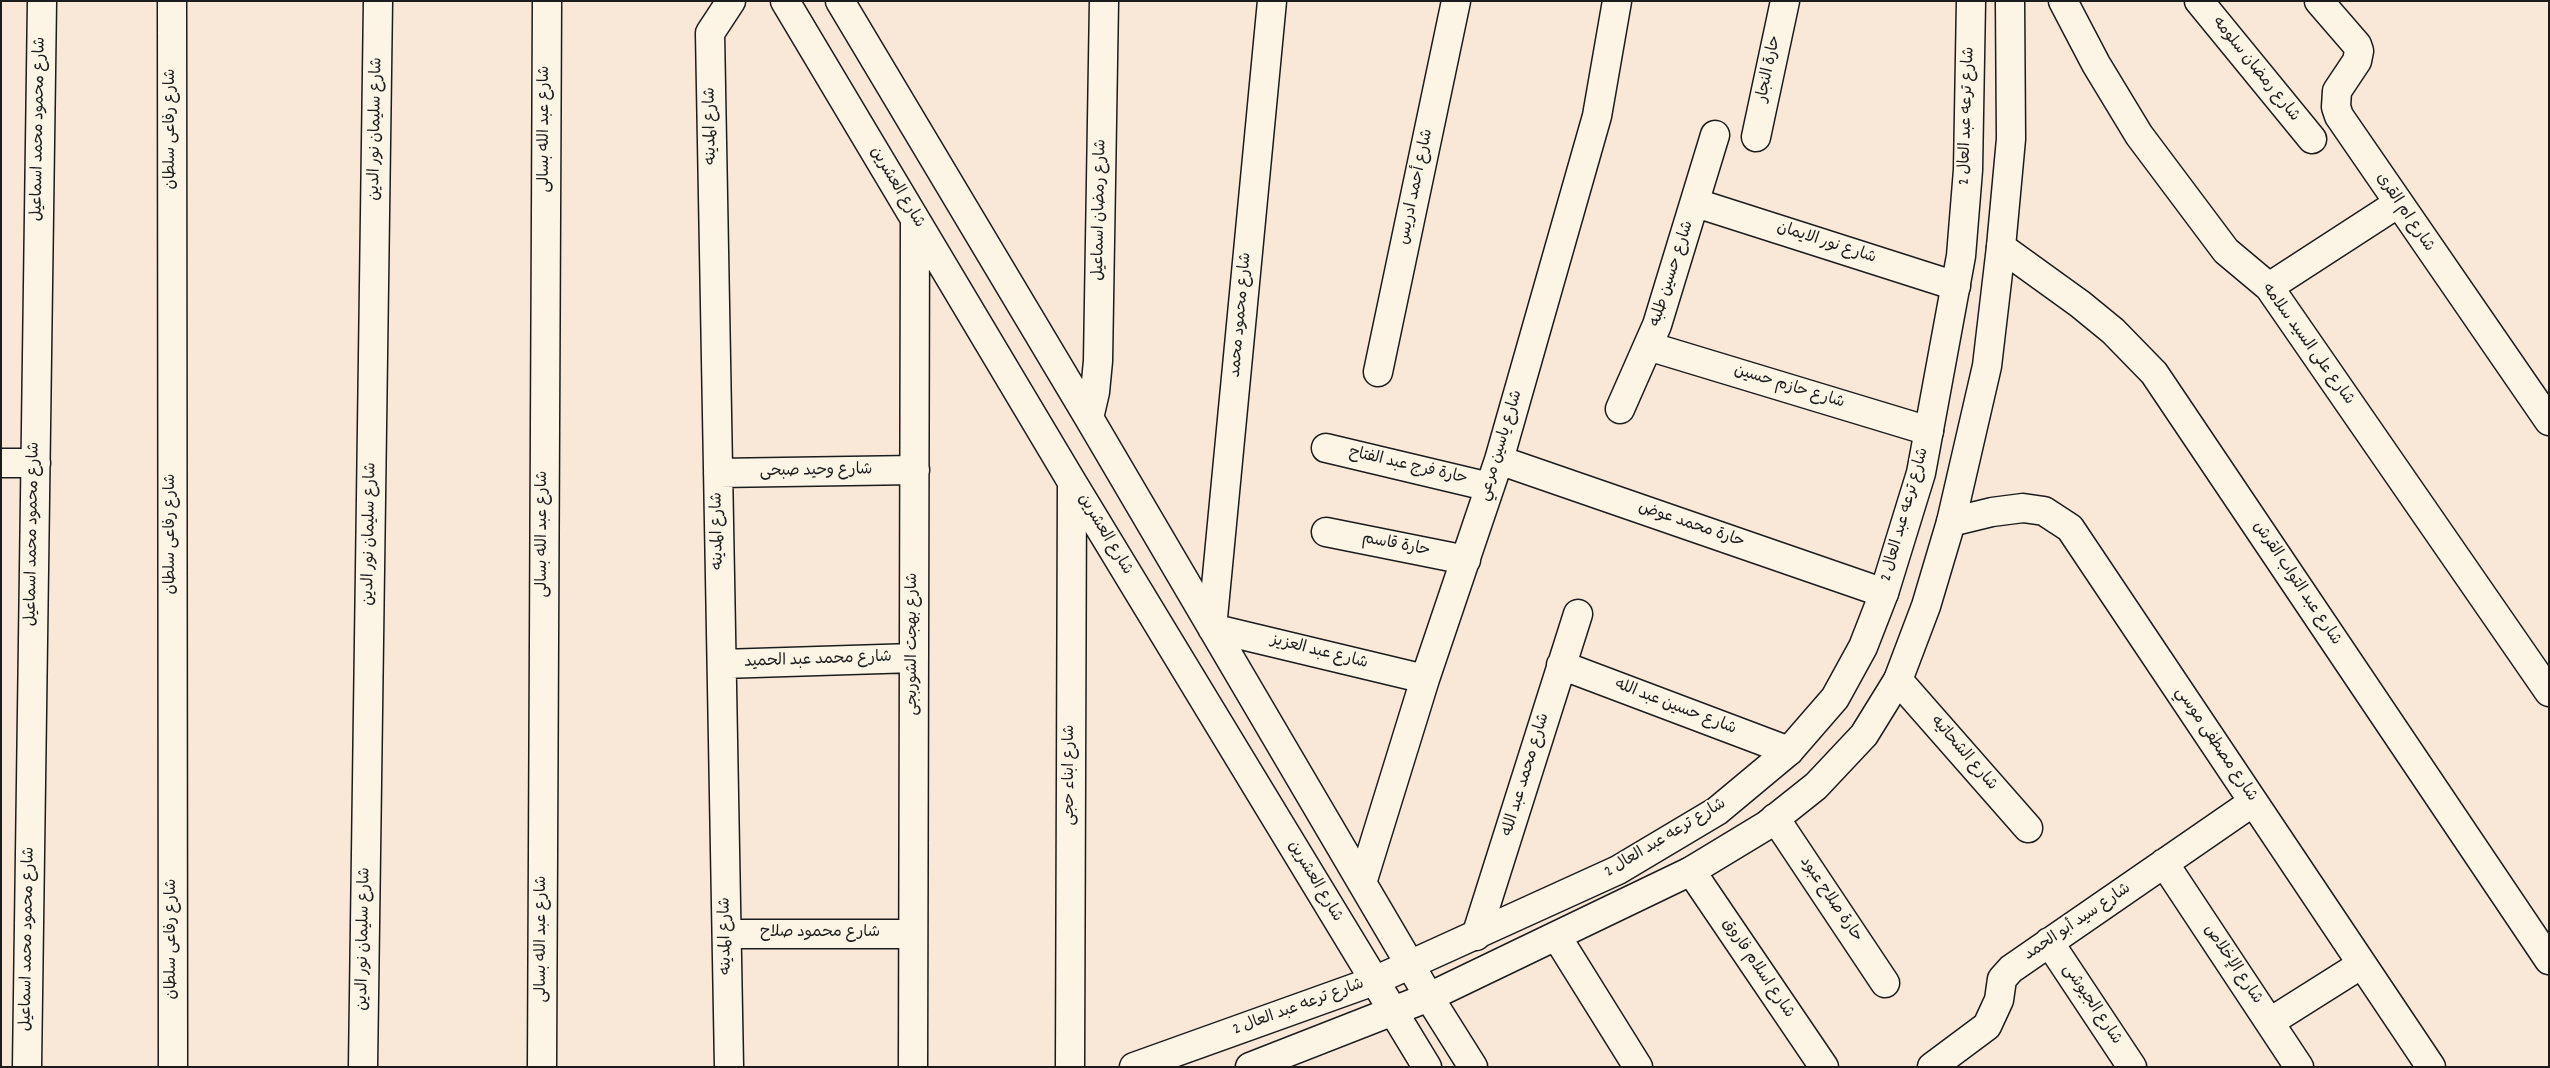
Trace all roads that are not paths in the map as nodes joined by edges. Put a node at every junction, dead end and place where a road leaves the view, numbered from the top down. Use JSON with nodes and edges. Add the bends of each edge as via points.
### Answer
{"nodes":[{"id":1,"x":42,"y":1,"type":"edge"},
{"id":2,"x":172,"y":1,"type":"edge"},
{"id":3,"x":378,"y":1,"type":"edge"},
{"id":4,"x":546,"y":1,"type":"edge"},
{"id":5,"x":731,"y":1,"type":"edge"},
{"id":6,"x":786,"y":1,"type":"edge"},
{"id":7,"x":840,"y":1,"type":"edge"},
{"id":8,"x":1104,"y":1,"type":"edge"},
{"id":9,"x":1272,"y":1,"type":"edge"},
{"id":10,"x":1456,"y":1,"type":"edge"},
{"id":11,"x":1617,"y":1,"type":"edge"},
{"id":12,"x":1785,"y":1,"type":"edge"},
{"id":13,"x":1971,"y":1,"type":"edge"},
{"id":14,"x":2010,"y":1,"type":"edge"},
{"id":15,"x":2063,"y":1,"type":"edge"},
{"id":16,"x":2199,"y":1,"type":"edge"},
{"id":17,"x":2319,"y":1,"type":"edge"},
{"id":18,"x":1715,"y":135,"type":"dead end"},
{"id":19,"x":1756,"y":137,"type":"dead end"},
{"id":20,"x":2312,"y":139,"type":"dead end"},
{"id":21,"x":1696,"y":203,"type":"junction"},
{"id":22,"x":2397,"y":204,"type":"junction"},
{"id":23,"x":915,"y":221,"type":"junction"},
{"id":24,"x":2001,"y":247,"type":"junction"},
{"id":25,"x":1956,"y":286,"type":"junction"},
{"id":26,"x":2268,"y":287,"type":"junction"},
{"id":27,"x":1648,"y":346,"type":"junction"},
{"id":28,"x":1378,"y":372,"type":"dead end"},
{"id":29,"x":1620,"y":409,"type":"dead end"},
{"id":30,"x":1089,"y":418,"type":"junction"},
{"id":31,"x":2549,"y":422,"type":"edge"},
{"id":32,"x":1929,"y":431,"type":"junction"},
{"id":33,"x":1326,"y":448,"type":"dead end"},
{"id":34,"x":1499,"y":460,"type":"junction"},
{"id":35,"x":1,"y":463,"type":"edge"},
{"id":36,"x":36,"y":463,"type":"junction"},
{"id":37,"x":914,"y":470,"type":"junction"},
{"id":38,"x":718,"y":473,"type":"junction"},
{"id":39,"x":1072,"y":482,"type":"junction"},
{"id":40,"x":1490,"y":487,"type":"junction"},
{"id":41,"x":1951,"y":522,"type":"junction"},
{"id":42,"x":1326,"y":532,"type":"dead end"},
{"id":43,"x":1466,"y":560,"type":"junction"},
{"id":44,"x":1884,"y":593,"type":"junction"},
{"id":45,"x":1578,"y":614,"type":"dead end"},
{"id":46,"x":1212,"y":628,"type":"junction"},
{"id":47,"x":914,"y":658,"type":"junction"},
{"id":48,"x":722,"y":664,"type":"junction"},
{"id":49,"x":1561,"y":666,"type":"junction"},
{"id":50,"x":1426,"y":679,"type":"junction"},
{"id":51,"x":1898,"y":680,"type":"junction"},
{"id":52,"x":2549,"y":692,"type":"edge"},
{"id":53,"x":1789,"y":751,"type":"junction"},
{"id":54,"x":2253,"y":802,"type":"junction"},
{"id":55,"x":1775,"y":818,"type":"junction"},
{"id":56,"x":2028,"y":828,"type":"dead end"},
{"id":57,"x":2164,"y":863,"type":"junction"},
{"id":58,"x":1691,"y":871,"type":"junction"},
{"id":59,"x":1362,"y":883,"type":"junction"},
{"id":60,"x":727,"y":934,"type":"junction"},
{"id":61,"x":913,"y":934,"type":"junction"},
{"id":62,"x":1476,"y":936,"type":"junction"},
{"id":63,"x":1557,"y":937,"type":"junction"},
{"id":64,"x":2049,"y":942,"type":"junction"},
{"id":65,"x":2549,"y":960,"type":"edge"},
{"id":66,"x":2362,"y":964,"type":"junction"},
{"id":67,"x":1411,"y":966,"type":"junction"},
{"id":68,"x":1374,"y":981,"type":"junction"},
{"id":69,"x":1885,"y":983,"type":"dead end"},
{"id":70,"x":1429,"y":997,"type":"junction"},
{"id":71,"x":1392,"y":1010,"type":"junction"},
{"id":72,"x":2270,"y":1022,"type":"junction"},
{"id":73,"x":1940,"y":1064,"type":"edge"},
{"id":74,"x":2429,"y":1066,"type":"edge"},
{"id":75,"x":27,"y":1067,"type":"edge"},
{"id":76,"x":173,"y":1067,"type":"edge"},
{"id":77,"x":363,"y":1067,"type":"edge"},
{"id":78,"x":542,"y":1067,"type":"edge"},
{"id":79,"x":729,"y":1067,"type":"edge"},
{"id":80,"x":913,"y":1067,"type":"edge"},
{"id":81,"x":1070,"y":1067,"type":"edge"},
{"id":82,"x":1134,"y":1067,"type":"edge"},
{"id":83,"x":1250,"y":1067,"type":"edge"},
{"id":84,"x":1427,"y":1067,"type":"edge"},
{"id":85,"x":1473,"y":1067,"type":"edge"},
{"id":86,"x":1638,"y":1067,"type":"edge"},
{"id":87,"x":1824,"y":1067,"type":"edge"},
{"id":88,"x":2132,"y":1067,"type":"edge"},
{"id":89,"x":2299,"y":1067,"type":"edge"}],
"edges":[{"from":1,"to":36,"type":"street","name":"شارع محمود محمد اسماعيل"},
{"from":2,"to":76,"type":"street","name":"شارع رفاعى سلطان"},
{"from":3,"to":77,"type":"street","name":"شارع سليمان نور الدين"},
{"from":4,"to":78,"type":"street","name":"شارع عبد الله بسالى"},
{"from":5,"to":38,"type":"street","name":"شارع المدينه","via":[[710,33]]},
{"from":6,"to":23,"type":"street","name":"شارع العشرين"},
{"from":7,"to":30,"type":"street"},
{"from":8,"to":30,"type":"street","name":"شارع رمضان اسماعيل","via":[[1098,361],[1096,392]]},
{"from":9,"to":46,"type":"street","name":"شارع محمود محمد"},
{"from":10,"to":28,"type":"street","name":"شارع أحمد ادريس"},
{"from":11,"to":34,"type":"street","name":"شارع ياسين مرعي","via":[[1597,116]]},
{"from":12,"to":19,"type":"street","name":"حارة النجار"},
{"from":13,"to":25,"type":"street","name":"شارع ترعه عبد العال 2","via":[[1968,170]]},
{"from":14,"to":24,"type":"street","name":"شارع ترعه عبد العال 2","via":[[2011,140]]},
{"from":15,"to":26,"type":"street","name":"شارع على السيد سلامه","via":[[2139,135],[2226,251]]},
{"from":16,"to":20,"type":"street","name":"شارع رمضان سلومه"},
{"from":17,"to":22,"type":"street","name":"شارع ام القرى","via":[[2357,44],[2359,51],[2357,61],[2337,91],[2339,116]]},
{"from":18,"to":21,"type":"street","name":"شارع حسين طلبه"},
{"from":21,"to":25,"type":"street","name":"شارع نور الايمان"},
{"from":21,"to":27,"type":"street","name":"شارع حسين طلبه"},
{"from":22,"to":26,"type":"street"},
{"from":22,"to":31,"type":"street","name":"شارع ام القرى"},
{"from":23,"to":37,"type":"street","name":"شارع بهجت الشوربجى"},
{"from":23,"to":39,"type":"street","name":"شارع العشرين"},
{"from":24,"to":41,"type":"street","name":"شارع ترعه عبد العال 2","via":[[1987,366]]},
{"from":24,"to":65,"type":"street","name":"شارع عبد التواب القرش","via":[[2080,304],[2154,373]]},
{"from":25,"to":32,"type":"street","name":"شارع ترعه عبد العال 2"},
{"from":26,"to":52,"type":"street","name":"شارع على السيد سلامه"},
{"from":27,"to":29,"type":"street","name":"شارع حسين طلبه"},
{"from":27,"to":32,"type":"street","name":"شارع حازم حسين"},
{"from":30,"to":46,"type":"street"},
{"from":32,"to":44,"type":"street","name":"شارع ترعه عبد العال 2","via":[[1922,473]]},
{"from":33,"to":40,"type":"street","name":"حارة فرج عبد الفتاح"},
{"from":34,"to":40,"type":"street","name":"شارع ياسين مرعي"},
{"from":34,"to":44,"type":"street","name":"حارة محمد عوض"},
{"from":35,"to":36,"type":"street"},
{"from":36,"to":75,"type":"street","name":"شارع محمود محمد اسماعيل"},
{"from":37,"to":38,"type":"street","name":"شارع وحيد صبحى"},
{"from":37,"to":47,"type":"street","name":"شارع بهجت الشوربجى"},
{"from":38,"to":48,"type":"street","name":"شارع المدينه"},
{"from":39,"to":68,"type":"street","name":"شارع العشرين"},
{"from":39,"to":81,"type":"street","name":"شارع ابناء حجى"},
{"from":40,"to":43,"type":"street","name":"شارع ياسين مرعي"},
{"from":41,"to":51,"type":"street","name":"شارع ترعه عبد العال 2","via":[[1926,606]]},
{"from":41,"to":54,"type":"street","name":"شارع مصطفى موسي","via":[[2023,508],[2044,511],[2070,528]]},
{"from":42,"to":43,"type":"street","name":"حارة قاسم"},
{"from":43,"to":50,"type":"street","name":"شارع ياسين مرعي"},
{"from":44,"to":53,"type":"street","name":"شارع ترعه عبد العال 2","via":[[1863,647],[1835,698]]},
{"from":45,"to":49,"type":"street","name":"شارع محمد عبد الله"},
{"from":46,"to":50,"type":"street","name":"شارع عبد العزيز"},
{"from":46,"to":59,"type":"street"},
{"from":47,"to":48,"type":"street","name":"شارع محمد عبد الحميد"},
{"from":47,"to":61,"type":"street","name":"شارع بهجت الشوربجى"},
{"from":48,"to":60,"type":"street","name":"شارع المدينه"},
{"from":49,"to":53,"type":"street","name":"شارع حسين عبد الله"},
{"from":49,"to":62,"type":"street","name":"شارع محمد عبد الله"},
{"from":50,"to":59,"type":"street","name":"شارع ياسين مرعي"},
{"from":51,"to":55,"type":"street","name":"شارع ترعه عبد العال 2","via":[[1864,734],[1816,786]]},
{"from":51,"to":56,"type":"street","name":"شارع الشحاتيه"},
{"from":53,"to":62,"type":"street","name":"شارع ترعه عبد العال 2","via":[[1717,811],[1651,851],[1618,870]]},
{"from":54,"to":57,"type":"street","name":"شارع سيد أبو الحمد"},
{"from":54,"to":66,"type":"street","name":"شارع مصطفى موسي"},
{"from":55,"to":58,"type":"street","name":"شارع ترعه عبد العال 2"},
{"from":55,"to":69,"type":"street","name":"حارة صلاح عبود"},
{"from":57,"to":64,"type":"street","name":"شارع سيد أبو الحمد"},
{"from":57,"to":72,"type":"street","name":"شارع الإخلاص"},
{"from":58,"to":63,"type":"street","name":"شارع ترعه عبد العال 2"},
{"from":58,"to":87,"type":"street","name":"شارع اسلام فاروق"},
{"from":59,"to":67,"type":"street"},
{"from":60,"to":61,"type":"street","name":"شارع محمود صلاح"},
{"from":60,"to":79,"type":"street","name":"شارع المدينه"},
{"from":61,"to":80,"type":"street","name":"شارع بهجت الشوربجى"},
{"from":62,"to":67,"type":"street","name":"شارع ترعه عبد العال 2"},
{"from":63,"to":70,"type":"street","name":"شارع ترعه عبد العال 2"},
{"from":63,"to":86,"type":"street"},
{"from":64,"to":73,"type":"street","name":"شارع سيد أبو الحمد","via":[[2002,979],[1999,1000],[1987,1026]]},
{"from":64,"to":88,"type":"street","name":"شارع الجيوشى"},
{"from":66,"to":72,"type":"street"},
{"from":66,"to":74,"type":"street","name":"شارع مصطفى موسي"},
{"from":67,"to":68,"type":"street","name":"شارع ترعه عبد العال 2"},
{"from":67,"to":70,"type":"street"},
{"from":68,"to":71,"type":"street","name":"شارع العشرين"},
{"from":68,"to":82,"type":"street","name":"شارع ترعه عبد العال 2"},
{"from":70,"to":71,"type":"street","name":"شارع ترعه عبد العال 2"},
{"from":70,"to":85,"type":"street"},
{"from":71,"to":83,"type":"street","name":"شارع ترعه عبد العال 2"},
{"from":71,"to":84,"type":"street","name":"شارع العشرين"},
{"from":72,"to":89,"type":"street","name":"شارع الإخلاص"}]}
